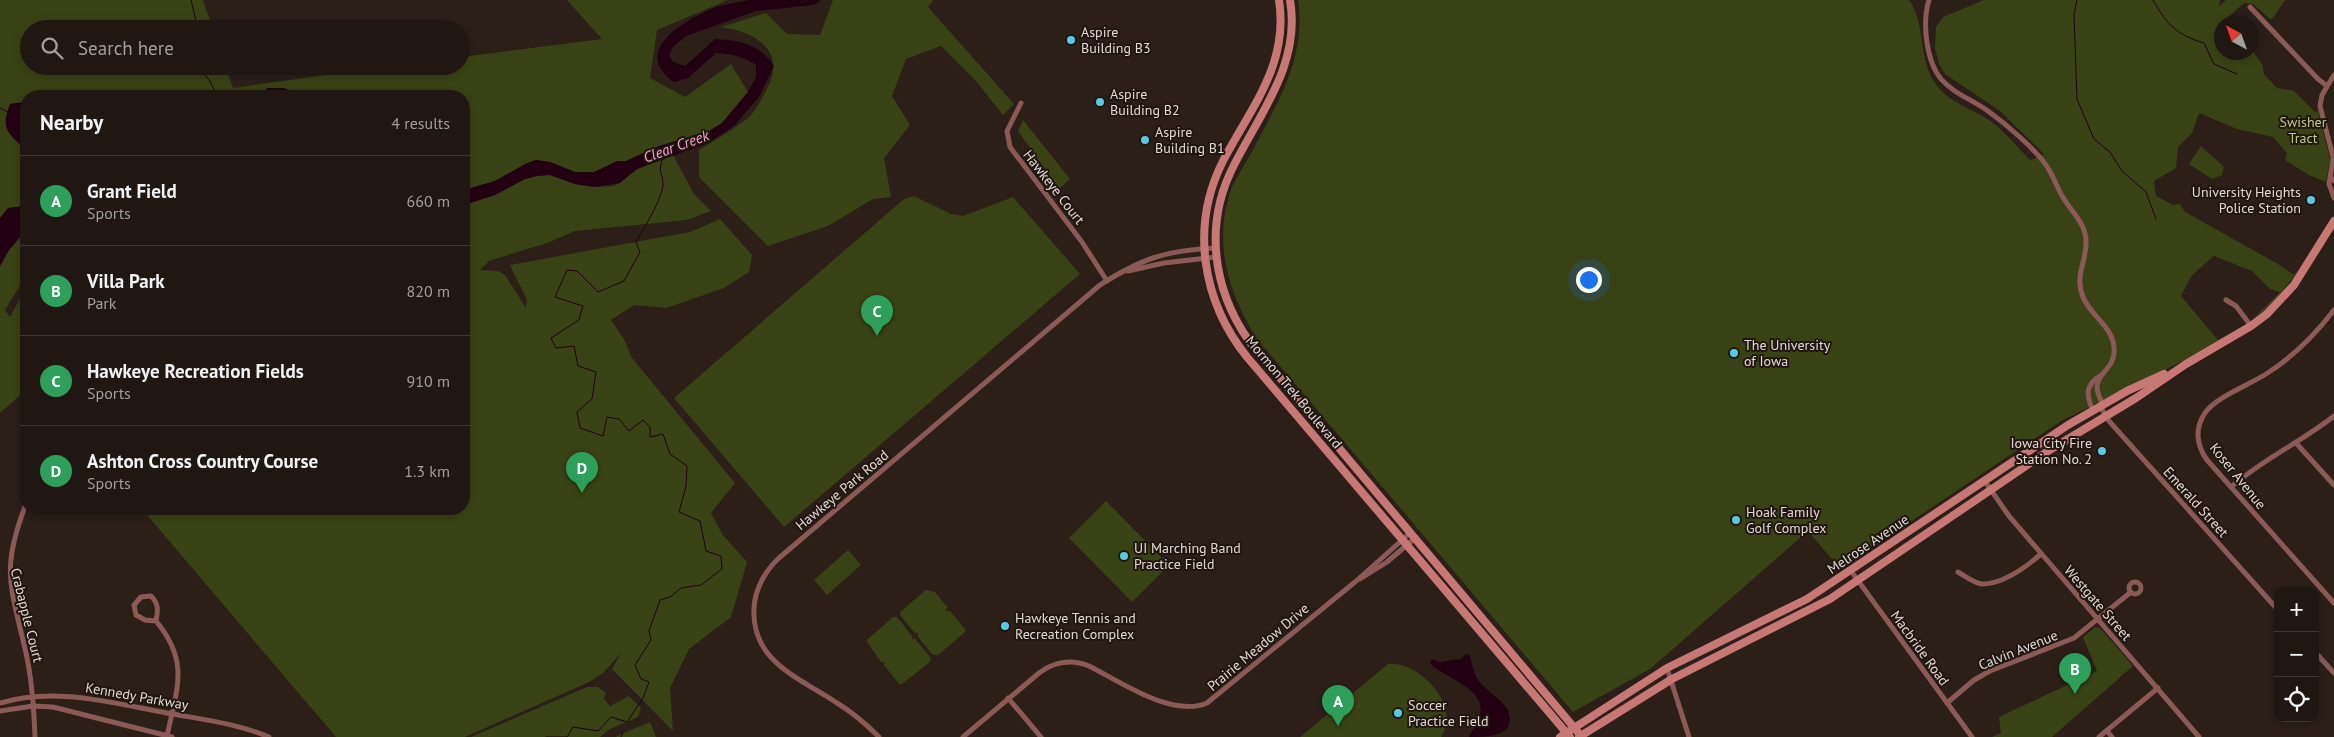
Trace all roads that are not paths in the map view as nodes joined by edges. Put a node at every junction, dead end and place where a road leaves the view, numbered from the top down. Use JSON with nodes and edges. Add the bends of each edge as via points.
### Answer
{"nodes":[{"id":1,"x":1279,"y":0,"type":"edge"},
{"id":2,"x":1290,"y":0,"type":"edge"},
{"id":3,"x":1929,"y":0,"type":"edge"},
{"id":4,"x":2250,"y":7,"type":"dead end"},
{"id":5,"x":2334,"y":75,"type":"edge"},
{"id":6,"x":2327,"y":86,"type":"junction"},
{"id":7,"x":1022,"y":103,"type":"dead end"},
{"id":8,"x":2333,"y":160,"type":"edge"},
{"id":9,"x":2334,"y":198,"type":"edge"},
{"id":10,"x":2334,"y":221,"type":"edge"},
{"id":11,"x":1203,"y":248,"type":"junction"},
{"id":12,"x":1215,"y":248,"type":"junction"},
{"id":13,"x":1216,"y":257,"type":"junction"},
{"id":14,"x":1204,"y":258,"type":"junction"},
{"id":15,"x":1107,"y":280,"type":"junction"},
{"id":16,"x":2226,"y":300,"type":"dead end"},
{"id":17,"x":2334,"y":310,"type":"edge"},
{"id":18,"x":2251,"y":326,"type":"junction"},
{"id":19,"x":2186,"y":364,"type":"junction"},
{"id":20,"x":2100,"y":376,"type":"junction"},
{"id":21,"x":2099,"y":407,"type":"junction"},
{"id":22,"x":2106,"y":416,"type":"junction"},
{"id":23,"x":2334,"y":416,"type":"edge"},
{"id":24,"x":2296,"y":443,"type":"junction"},
{"id":25,"x":1984,"y":480,"type":"junction"},
{"id":26,"x":2334,"y":485,"type":"edge"},
{"id":27,"x":2231,"y":487,"type":"junction"},
{"id":28,"x":1990,"y":490,"type":"junction"},
{"id":29,"x":20,"y":514,"type":"edge"},
{"id":30,"x":10,"y":532,"type":"dead end"},
{"id":31,"x":1413,"y":536,"type":"junction"},
{"id":32,"x":1405,"y":543,"type":"junction"},
{"id":33,"x":2041,"y":554,"type":"junction"},
{"id":34,"x":1851,"y":570,"type":"junction"},
{"id":35,"x":1958,"y":572,"type":"dead end"},
{"id":36,"x":1858,"y":580,"type":"junction"},
{"id":37,"x":4,"y":581,"type":"dead end"},
{"id":38,"x":2131,"y":592,"type":"dead end"},
{"id":39,"x":2334,"y":603,"type":"edge"},
{"id":40,"x":2274,"y":605,"type":"edge"},
{"id":41,"x":2098,"y":620,"type":"junction"},
{"id":42,"x":156,"y":621,"type":"junction"},
{"id":43,"x":2319,"y":656,"type":"edge"},
{"id":44,"x":1667,"y":668,"type":"junction"},
{"id":45,"x":2334,"y":673,"type":"edge"},
{"id":46,"x":1672,"y":679,"type":"junction"},
{"id":47,"x":2158,"y":688,"type":"junction"},
{"id":48,"x":32,"y":696,"type":"junction"},
{"id":49,"x":1008,"y":698,"type":"junction"},
{"id":50,"x":1947,"y":703,"type":"junction"},
{"id":51,"x":0,"y":704,"type":"edge"},
{"id":52,"x":33,"y":706,"type":"junction"},
{"id":53,"x":0,"y":711,"type":"edge"},
{"id":54,"x":172,"y":714,"type":"junction"},
{"id":55,"x":1574,"y":726,"type":"junction"},
{"id":56,"x":2107,"y":731,"type":"junction"},
{"id":57,"x":254,"y":734,"type":"edge"},
{"id":58,"x":1565,"y":735,"type":"edge"},
{"id":59,"x":170,"y":736,"type":"edge"},
{"id":60,"x":1581,"y":736,"type":"edge"},
{"id":61,"x":35,"y":737,"type":"edge"},
{"id":62,"x":269,"y":737,"type":"edge"},
{"id":63,"x":879,"y":737,"type":"edge"},
{"id":64,"x":963,"y":737,"type":"edge"},
{"id":65,"x":1041,"y":737,"type":"edge"},
{"id":66,"x":1689,"y":737,"type":"edge"},
{"id":67,"x":1972,"y":737,"type":"edge"},
{"id":68,"x":2099,"y":737,"type":"edge"},
{"id":69,"x":2112,"y":737,"type":"edge"},
{"id":70,"x":2199,"y":737,"type":"edge"}],
"edges":[{"from":1,"to":11,"type":"main road","name":"Mormon Trek Boulevard","via":[[1281,30],[1276,61],[1217,176],[1205,218]]},
{"from":2,"to":12,"type":"main road","name":"Mormon Trek Boulevard","via":[[1291,40],[1284,69],[1227,180],[1217,213]]},
{"from":3,"to":20,"type":"street","via":[[1924,19],[1925,31],[1940,78],[1989,111],[2041,159],[2083,227],[2086,242],[2079,274],[2080,289],[2085,302],[2111,336],[2114,347],[2112,362]]},
{"from":4,"to":6,"type":"street"},
{"from":5,"to":6,"type":"street"},
{"from":6,"to":8,"type":"street","via":[[2320,106]]},
{"from":7,"to":15,"type":"street","name":"Hawkeye Court","via":[[1006,131],[1010,147]]},
{"from":8,"to":9,"type":"street","via":[[2328,180]]},
{"from":10,"to":18,"type":"main road","name":"Melrose Avenue","via":[[2294,285]]},
{"from":11,"to":12,"type":"street","name":"Hawkeye Park Road"},
{"from":11,"to":14,"type":"main road","name":"Mormon Trek Boulevard"},
{"from":11,"to":15,"type":"street","name":"Hawkeye Park Road","via":[[1156,256]]},
{"from":12,"to":13,"type":"main road","name":"Mormon Trek Boulevard"},
{"from":13,"to":14,"type":"street","name":"Hawkeye Park Road"},
{"from":13,"to":31,"type":"main road","name":"Mormon Trek Boulevard","via":[[1224,296],[1244,334]]},
{"from":14,"to":15,"type":"street","name":"Hawkeye Park Road","via":[[1143,266]]},
{"from":14,"to":32,"type":"main road","name":"Mormon Trek Boulevard","via":[[1216,307],[1239,347]]},
{"from":15,"to":63,"type":"street","name":"Hawkeye Park Road","via":[[779,558],[762,579],[754,604],[754,624],[767,655],[788,673],[854,714]]},
{"from":16,"to":18,"type":"street","via":[[2236,306]]},
{"from":17,"to":27,"type":"street","name":"Koser Avenue","via":[[2289,357],[2214,404],[2205,414],[2199,428],[2200,449]]},
{"from":18,"to":19,"type":"main road","name":"Melrose Avenue"},
{"from":19,"to":21,"type":"main road","name":"Melrose Avenue"},
{"from":19,"to":22,"type":"main road","name":"Melrose Avenue"},
{"from":20,"to":21,"type":"street","via":[[2096,390]]},
{"from":20,"to":21,"type":"street","via":[[2088,390],[2088,398]]},
{"from":21,"to":22,"type":"street","name":"Emerald Street"},
{"from":21,"to":25,"type":"main road","name":"Melrose Avenue"},
{"from":22,"to":28,"type":"main road","name":"Melrose Avenue"},
{"from":22,"to":40,"type":"street","name":"Emerald Street"},
{"from":23,"to":24,"type":"street"},
{"from":24,"to":26,"type":"street"},
{"from":24,"to":27,"type":"street","via":[[2260,464]]},
{"from":25,"to":28,"type":"street","name":"Westgate Street"},
{"from":25,"to":34,"type":"main road","name":"Melrose Avenue"},
{"from":27,"to":39,"type":"street","name":"Koser Avenue"},
{"from":28,"to":33,"type":"street","name":"Westgate Street"},
{"from":28,"to":36,"type":"main road","name":"Melrose Avenue"},
{"from":29,"to":30,"type":"street"},
{"from":31,"to":32,"type":"street","name":"Prairie Meadow Drive"},
{"from":31,"to":55,"type":"main road","name":"Mormon Trek Boulevard"},
{"from":32,"to":49,"type":"street","name":"Prairie Meadow Drive","via":[[1217,696],[1197,706],[1184,708],[1166,704],[1089,666],[1069,662],[1045,668]]},
{"from":32,"to":58,"type":"main road","name":"Mormon Trek Boulevard"},
{"from":33,"to":35,"type":"street","via":[[2018,572],[1989,583],[1974,582]]},
{"from":33,"to":41,"type":"street","name":"Westgate Street"},
{"from":34,"to":36,"type":"street","name":"Macbride Road"},
{"from":34,"to":44,"type":"main road","name":"Melrose Avenue","via":[[1807,599]]},
{"from":36,"to":46,"type":"main road","name":"Melrose Avenue","via":[[1803,614]]},
{"from":36,"to":50,"type":"street","name":"Macbride Road"},
{"from":37,"to":48,"type":"street","name":"Crabapple Court","via":[[26,651]]},
{"from":38,"to":41,"type":"street","name":"Calvin Avenue"},
{"from":41,"to":47,"type":"street","name":"Westgate Street"},
{"from":41,"to":50,"type":"street","name":"Calvin Avenue","via":[[2066,642],[1990,671]]},
{"from":42,"to":42,"type":"street","via":[[136,615],[134,605],[141,597],[152,596],[156,600]]},
{"from":42,"to":54,"type":"street","via":[[172,642],[178,660]]},
{"from":43,"to":45,"type":"street"},
{"from":44,"to":46,"type":"street"},
{"from":44,"to":55,"type":"main road","name":"Melrose Avenue"},
{"from":46,"to":60,"type":"main road","name":"Melrose Avenue"},
{"from":46,"to":66,"type":"street"},
{"from":47,"to":56,"type":"street"},
{"from":47,"to":70,"type":"street","name":"Westgate Street"},
{"from":48,"to":51,"type":"street","name":"Kennedy Parkway"},
{"from":48,"to":52,"type":"street","name":"Crabapple Court"},
{"from":48,"to":54,"type":"street","name":"Kennedy Parkway","via":[[68,696]]},
{"from":49,"to":64,"type":"street","name":"Prairie Meadow Drive"},
{"from":49,"to":65,"type":"street"},
{"from":50,"to":67,"type":"street","name":"Macbride Road"},
{"from":52,"to":53,"type":"street","name":"Kennedy Parkway"},
{"from":52,"to":59,"type":"street","name":"Kennedy Parkway","via":[[66,709]]},
{"from":52,"to":61,"type":"street","name":"Crabapple Court"},
{"from":54,"to":57,"type":"street","name":"Kennedy Parkway","via":[[224,723]]},
{"from":54,"to":59,"type":"street"},
{"from":55,"to":58,"type":"main road","name":"Melrose Avenue"},
{"from":55,"to":60,"type":"main road","name":"Mormon Trek Boulevard"},
{"from":56,"to":68,"type":"street"},
{"from":56,"to":69,"type":"street"},
{"from":57,"to":62,"type":"street","name":"Kennedy Parkway"}]}
